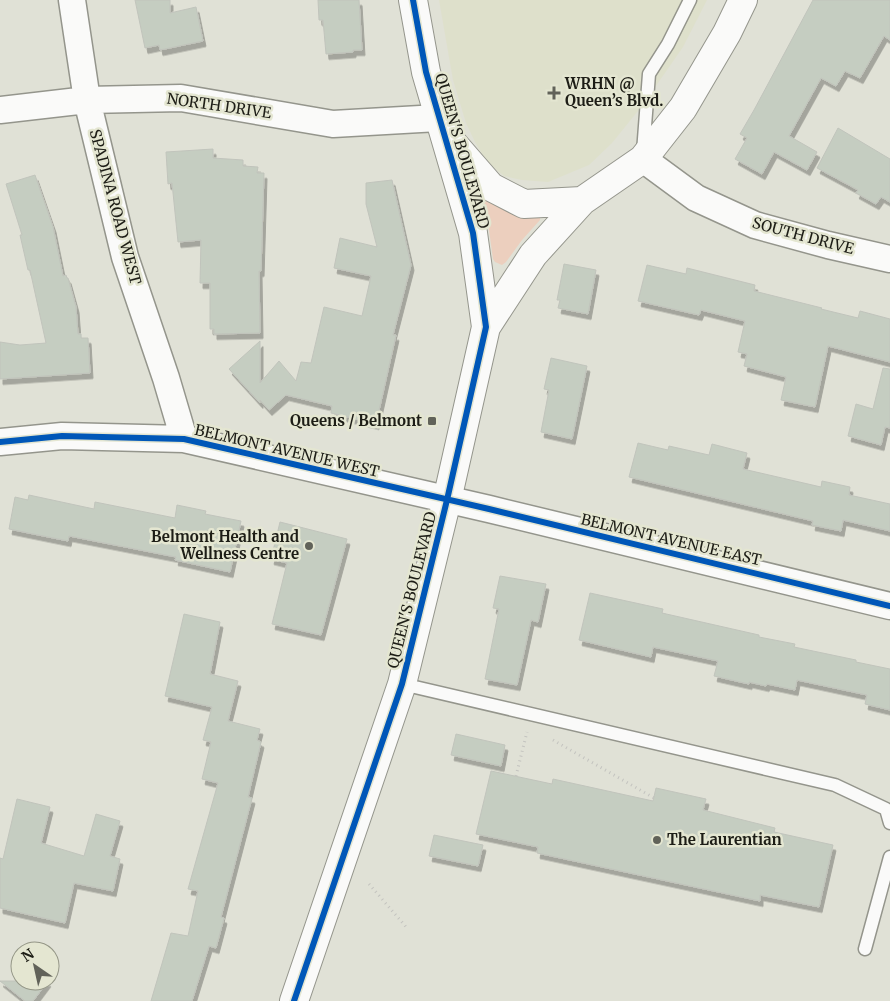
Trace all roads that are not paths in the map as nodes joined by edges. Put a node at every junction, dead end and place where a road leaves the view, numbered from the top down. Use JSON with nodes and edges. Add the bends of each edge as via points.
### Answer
{"nodes":[{"id":1,"x":72,"y":0,"type":"edge"},
{"id":2,"x":413,"y":0,"type":"edge"},
{"id":3,"x":690,"y":0,"type":"edge"},
{"id":4,"x":744,"y":0,"type":"edge"},
{"id":5,"x":87,"y":100,"type":"junction"},
{"id":6,"x":0,"y":110,"type":"edge"},
{"id":7,"x":442,"y":127,"type":"junction"},
{"id":8,"x":643,"y":159,"type":"junction"},
{"id":9,"x":582,"y":201,"type":"junction"},
{"id":10,"x":890,"y":259,"type":"edge"},
{"id":11,"x":486,"y":327,"type":"junction"},
{"id":12,"x":184,"y":439,"type":"junction"},
{"id":13,"x":0,"y":442,"type":"edge"},
{"id":14,"x":447,"y":500,"type":"junction"},
{"id":15,"x":890,"y":606,"type":"edge"},
{"id":16,"x":402,"y":684,"type":"junction"},
{"id":17,"x":890,"y":823,"type":"edge"},
{"id":18,"x":890,"y":857,"type":"edge"},
{"id":19,"x":865,"y":949,"type":"dead end"},
{"id":20,"x":294,"y":1001,"type":"edge"}],
"edges":[{"from":1,"to":5,"type":"street","name":"SPADINA ROAD WEST"},
{"from":2,"to":7,"type":"street","name":"QUEEN'S BOULEVARD","via":[[426,72]]},
{"from":3,"to":8,"type":"lane","via":[[649,74]]},
{"from":4,"to":8,"type":"street","name":"QUEEN'S BOULEVARD","via":[[683,108]]},
{"from":5,"to":6,"type":"street","name":"NORTH DRIVE"},
{"from":5,"to":7,"type":"street","name":"NORTH DRIVE","via":[[181,98],[333,124]]},
{"from":5,"to":12,"type":"street","name":"SPADINA ROAD WEST","via":[[125,257]]},
{"from":7,"to":9,"type":"street","name":"QUEEN'S BOULEVARD","via":[[491,187],[524,204]]},
{"from":7,"to":11,"type":"street","name":"QUEEN'S BOULEVARD","via":[[473,233]]},
{"from":8,"to":9,"type":"street","name":"QUEEN'S BOULEVARD"},
{"from":8,"to":10,"type":"street","name":"SOUTH DRIVE","via":[[696,198],[755,225]]},
{"from":9,"to":11,"type":"street","name":"QUEEN'S BOULEVARD","via":[[533,255]]},
{"from":11,"to":14,"type":"street","name":"QUEEN'S BOULEVARD"},
{"from":12,"to":13,"type":"street","name":"BELMONT AVENUE WEST","via":[[62,436]]},
{"from":12,"to":14,"type":"street","name":"BELMONT AVENUE WEST"},
{"from":14,"to":15,"type":"street","name":"BELMONT AVENUE EAST"},
{"from":14,"to":16,"type":"street","name":"QUEEN'S BOULEVARD"},
{"from":16,"to":17,"type":"lane","via":[[835,785],[886,809]]},
{"from":16,"to":20,"type":"street","name":"QUEEN'S BOULEVARD"},
{"from":18,"to":19,"type":"lane"}]}
